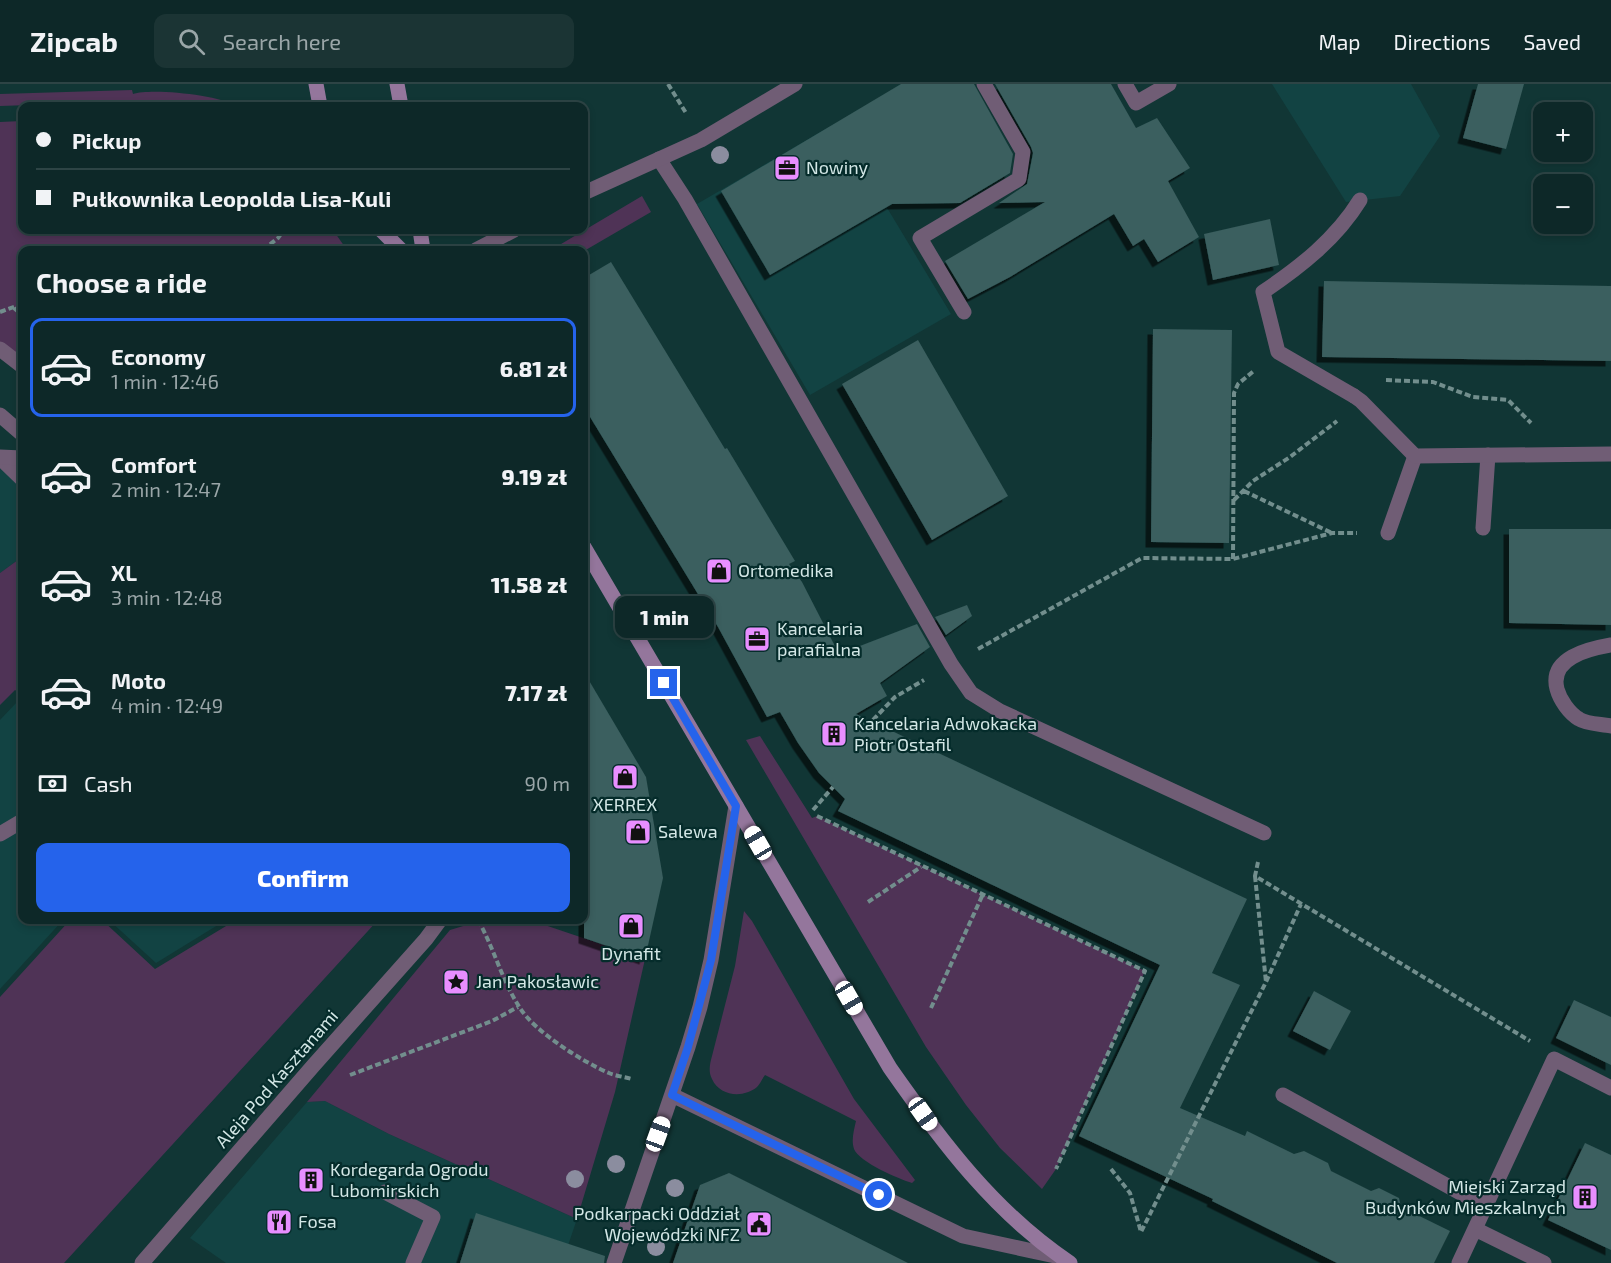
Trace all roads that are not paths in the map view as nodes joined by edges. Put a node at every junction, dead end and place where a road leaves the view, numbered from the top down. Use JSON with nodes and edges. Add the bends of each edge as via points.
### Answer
{"nodes":[{"id":1,"x":316,"y":84,"type":"edge"},
{"id":2,"x":397,"y":84,"type":"edge"},
{"id":3,"x":795,"y":84,"type":"edge"},
{"id":4,"x":984,"y":84,"type":"edge"},
{"id":5,"x":1125,"y":84,"type":"edge"},
{"id":6,"x":1169,"y":84,"type":"edge"},
{"id":7,"x":319,"y":102,"type":"edge"},
{"id":8,"x":399,"y":102,"type":"edge"},
{"id":9,"x":659,"y":159,"type":"junction"},
{"id":10,"x":588,"y":191,"type":"edge"},
{"id":11,"x":1360,"y":200,"type":"dead end"},
{"id":12,"x":385,"y":234,"type":"edge"},
{"id":13,"x":506,"y":234,"type":"edge"},
{"id":14,"x":397,"y":246,"type":"edge"},
{"id":15,"x":484,"y":246,"type":"edge"},
{"id":16,"x":964,"y":312,"type":"dead end"},
{"id":17,"x":0,"y":349,"type":"edge"},
{"id":18,"x":18,"y":363,"type":"edge"},
{"id":19,"x":0,"y":415,"type":"edge"},
{"id":20,"x":18,"y":431,"type":"edge"},
{"id":21,"x":1611,"y":453,"type":"edge"},
{"id":22,"x":1488,"y":455,"type":"junction"},
{"id":23,"x":1415,"y":456,"type":"junction"},
{"id":24,"x":0,"y":458,"type":"edge"},
{"id":25,"x":18,"y":458,"type":"edge"},
{"id":26,"x":18,"y":475,"type":"edge"},
{"id":27,"x":1483,"y":528,"type":"dead end"},
{"id":28,"x":1388,"y":532,"type":"road end"},
{"id":29,"x":588,"y":554,"type":"edge"},
{"id":30,"x":1611,"y":645,"type":"edge"},
{"id":31,"x":1611,"y":726,"type":"edge"},
{"id":32,"x":736,"y":806,"type":"junction"},
{"id":33,"x":18,"y":823,"type":"edge"},
{"id":34,"x":1264,"y":832,"type":"road end"},
{"id":35,"x":0,"y":834,"type":"edge"},
{"id":36,"x":437,"y":924,"type":"edge"},
{"id":37,"x":1611,"y":1088,"type":"edge"},
{"id":38,"x":672,"y":1095,"type":"junction"},
{"id":39,"x":1283,"y":1095,"type":"dead end"},
{"id":40,"x":385,"y":1192,"type":"dead end"},
{"id":41,"x":1485,"y":1206,"type":"junction"},
{"id":42,"x":1475,"y":1229,"type":"junction"},
{"id":43,"x":1065,"y":1260,"type":"edge"},
{"id":44,"x":142,"y":1263,"type":"edge"},
{"id":45,"x":413,"y":1263,"type":"edge"},
{"id":46,"x":614,"y":1263,"type":"edge"},
{"id":47,"x":1459,"y":1263,"type":"edge"},
{"id":48,"x":1544,"y":1263,"type":"edge"}],
"edges":[{"from":1,"to":7,"type":"main road"},
{"from":2,"to":8,"type":"main road"},
{"from":3,"to":9,"type":"street","via":[[702,140]]},
{"from":4,"to":16,"type":"street","via":[[1023,152],[1019,179],[920,238]]},
{"from":5,"to":6,"type":"street","via":[[1136,103]]},
{"from":9,"to":10,"type":"street"},
{"from":9,"to":34,"type":"street","via":[[971,693],[1000,711]]},
{"from":11,"to":23,"type":"street","via":[[1327,242],[1291,274],[1263,292],[1278,352],[1358,399]]},
{"from":12,"to":14,"type":"main road"},
{"from":13,"to":15,"type":"street"},
{"from":17,"to":18,"type":"street"},
{"from":19,"to":20,"type":"street"},
{"from":21,"to":22,"type":"street"},
{"from":22,"to":23,"type":"street"},
{"from":22,"to":27,"type":"street"},
{"from":23,"to":28,"type":"street"},
{"from":24,"to":25,"type":"street"},
{"from":24,"to":26,"type":"street"},
{"from":29,"to":32,"type":"main road"},
{"from":30,"to":31,"type":"street","via":[[1584,650],[1560,666],[1555,681],[1560,699],[1580,720]]},
{"from":32,"to":38,"type":"street","via":[[711,960]]},
{"from":32,"to":43,"type":"main road","via":[[890,1068],[934,1130],[975,1180],[1017,1222]]},
{"from":33,"to":35,"type":"street"},
{"from":36,"to":44,"type":"street","name":"Aleja Pod Kasztanami"},
{"from":37,"to":41,"type":"street","via":[[1554,1059]]},
{"from":38,"to":43,"type":"street","via":[[963,1236]]},
{"from":38,"to":46,"type":"street"},
{"from":39,"to":41,"type":"street"},
{"from":40,"to":45,"type":"street","via":[[433,1218]]},
{"from":41,"to":42,"type":"street"},
{"from":42,"to":47,"type":"street"},
{"from":42,"to":48,"type":"street"}]}
